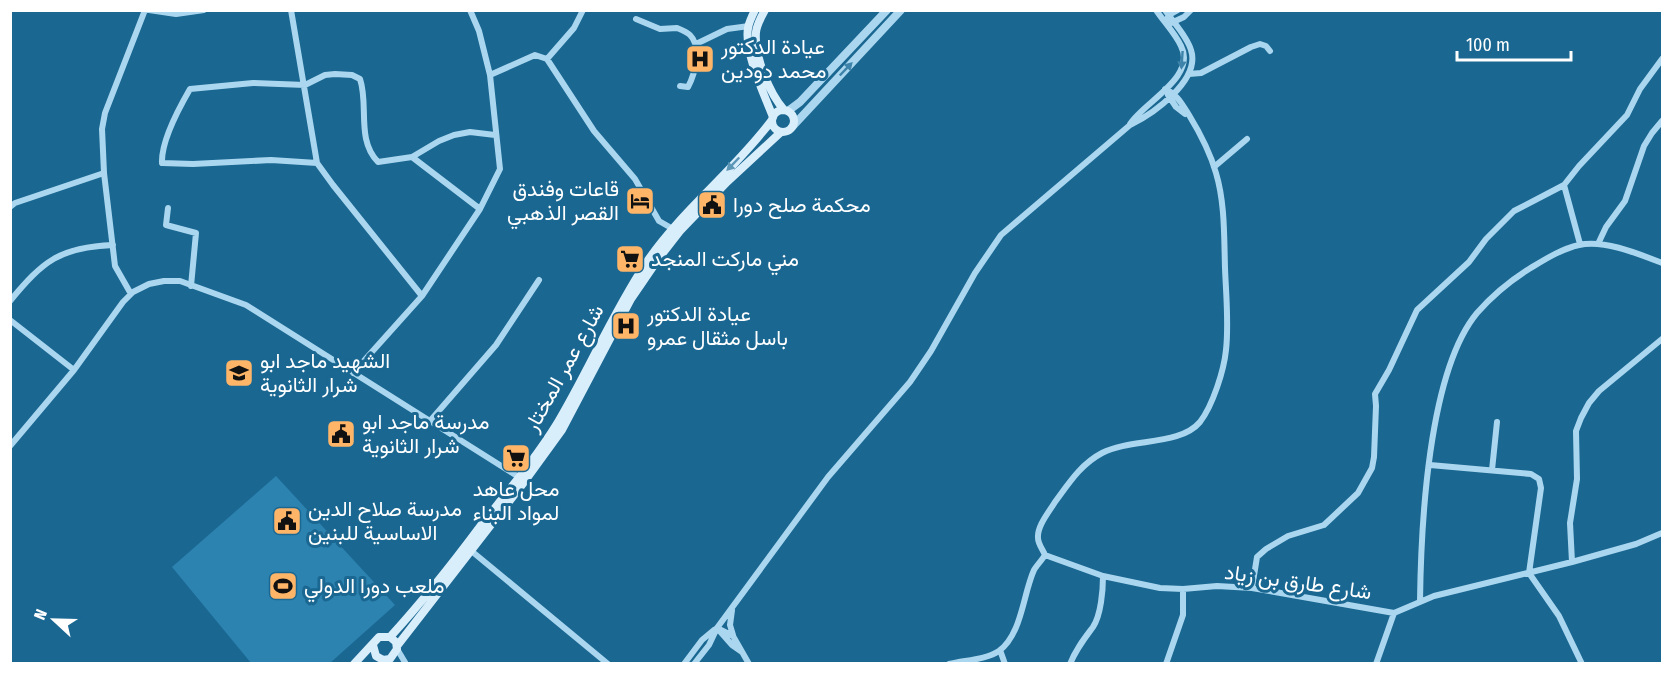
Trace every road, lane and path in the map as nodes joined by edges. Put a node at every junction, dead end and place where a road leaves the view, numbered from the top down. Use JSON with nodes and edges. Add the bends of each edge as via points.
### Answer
{"nodes":[{"id":1,"x":147,"y":10,"type":"edge"},
{"id":2,"x":204,"y":10,"type":"edge"},
{"id":3,"x":291,"y":10,"type":"edge"},
{"id":4,"x":470,"y":10,"type":"edge"},
{"id":5,"x":583,"y":10,"type":"edge"},
{"id":6,"x":755,"y":10,"type":"edge"},
{"id":7,"x":765,"y":10,"type":"edge"},
{"id":8,"x":887,"y":10,"type":"edge"},
{"id":9,"x":901,"y":10,"type":"edge"},
{"id":10,"x":1156,"y":10,"type":"edge"},
{"id":11,"x":1178,"y":10,"type":"edge"},
{"id":12,"x":1191,"y":10,"type":"edge"},
{"id":13,"x":1167,"y":13,"type":"edge"},
{"id":14,"x":636,"y":20,"type":"dead end"},
{"id":15,"x":1165,"y":23,"type":"junction"},
{"id":16,"x":1174,"y":23,"type":"junction"},
{"id":17,"x":749,"y":27,"type":"junction"},
{"id":18,"x":696,"y":44,"type":"junction"},
{"id":19,"x":1270,"y":51,"type":"dead end"},
{"id":20,"x":547,"y":59,"type":"junction"},
{"id":21,"x":1662,"y":59,"type":"edge"},
{"id":22,"x":1189,"y":74,"type":"junction"},
{"id":23,"x":490,"y":75,"type":"junction"},
{"id":24,"x":304,"y":85,"type":"junction"},
{"id":25,"x":680,"y":86,"type":"dead end"},
{"id":26,"x":1165,"y":89,"type":"junction"},
{"id":27,"x":1174,"y":93,"type":"junction"},
{"id":28,"x":1168,"y":97,"type":"junction"},
{"id":29,"x":786,"y":111,"type":"junction"},
{"id":30,"x":772,"y":118,"type":"junction"},
{"id":31,"x":1190,"y":118,"type":"junction"},
{"id":32,"x":1662,"y":121,"type":"edge"},
{"id":33,"x":1130,"y":125,"type":"junction"},
{"id":34,"x":792,"y":127,"type":"junction"},
{"id":35,"x":781,"y":132,"type":"junction"},
{"id":36,"x":495,"y":135,"type":"junction"},
{"id":37,"x":1247,"y":139,"type":"dead end"},
{"id":38,"x":412,"y":157,"type":"junction"},
{"id":39,"x":317,"y":163,"type":"junction"},
{"id":40,"x":1214,"y":166,"type":"junction"},
{"id":41,"x":104,"y":173,"type":"junction"},
{"id":42,"x":1564,"y":185,"type":"junction"},
{"id":43,"x":10,"y":207,"type":"edge"},
{"id":44,"x":168,"y":208,"type":"dead end"},
{"id":45,"x":480,"y":209,"type":"junction"},
{"id":46,"x":673,"y":229,"type":"junction"},
{"id":47,"x":1580,"y":244,"type":"junction"},
{"id":48,"x":1598,"y":244,"type":"junction"},
{"id":49,"x":113,"y":245,"type":"junction"},
{"id":50,"x":1662,"y":262,"type":"edge"},
{"id":51,"x":539,"y":280,"type":"dead end"},
{"id":52,"x":191,"y":286,"type":"junction"},
{"id":53,"x":131,"y":294,"type":"junction"},
{"id":54,"x":422,"y":296,"type":"junction"},
{"id":55,"x":10,"y":302,"type":"edge"},
{"id":56,"x":10,"y":320,"type":"edge"},
{"id":57,"x":1662,"y":339,"type":"edge"},
{"id":58,"x":74,"y":370,"type":"junction"},
{"id":59,"x":353,"y":373,"type":"junction"},
{"id":60,"x":430,"y":421,"type":"junction"},
{"id":61,"x":1497,"y":422,"type":"dead end"},
{"id":62,"x":10,"y":446,"type":"edge"},
{"id":63,"x":1430,"y":465,"type":"junction"},
{"id":64,"x":1492,"y":470,"type":"junction"},
{"id":65,"x":522,"y":479,"type":"junction"},
{"id":66,"x":1662,"y":533,"type":"edge"},
{"id":67,"x":468,"y":549,"type":"junction"},
{"id":68,"x":1045,"y":555,"type":"junction"},
{"id":69,"x":1572,"y":562,"type":"junction"},
{"id":70,"x":1529,"y":573,"type":"junction"},
{"id":71,"x":1102,"y":576,"type":"junction"},
{"id":72,"x":1252,"y":588,"type":"junction"},
{"id":73,"x":1184,"y":589,"type":"junction"},
{"id":74,"x":1420,"y":602,"type":"junction"},
{"id":75,"x":732,"y":606,"type":"junction"},
{"id":76,"x":1394,"y":613,"type":"junction"},
{"id":77,"x":717,"y":628,"type":"junction"},
{"id":78,"x":390,"y":637,"type":"junction"},
{"id":79,"x":731,"y":639,"type":"junction"},
{"id":80,"x":373,"y":645,"type":"junction"},
{"id":81,"x":709,"y":645,"type":"junction"},
{"id":82,"x":397,"y":647,"type":"junction"},
{"id":83,"x":1000,"y":650,"type":"junction"},
{"id":84,"x":386,"y":661,"type":"edge"},
{"id":85,"x":354,"y":663,"type":"edge"},
{"id":86,"x":370,"y":663,"type":"edge"},
{"id":87,"x":406,"y":663,"type":"edge"},
{"id":88,"x":608,"y":663,"type":"edge"},
{"id":89,"x":684,"y":663,"type":"edge"},
{"id":90,"x":694,"y":663,"type":"edge"},
{"id":91,"x":749,"y":663,"type":"edge"},
{"id":92,"x":949,"y":663,"type":"edge"},
{"id":93,"x":1005,"y":663,"type":"edge"},
{"id":94,"x":1070,"y":663,"type":"edge"},
{"id":95,"x":1166,"y":663,"type":"edge"},
{"id":96,"x":1376,"y":663,"type":"edge"},
{"id":97,"x":1582,"y":663,"type":"edge"}],
"edges":[{"from":1,"to":2,"type":"street","via":[[176,14]]},
{"from":1,"to":41,"type":"street","via":[[105,113]]},
{"from":3,"to":24,"type":"street"},
{"from":4,"to":23,"type":"street"},
{"from":5,"to":20,"type":"street","via":[[574,28]]},
{"from":6,"to":17,"type":"main road"},
{"from":7,"to":29,"type":"main road","via":[[756,32],[757,50],[775,100]]},
{"from":8,"to":29,"type":"street","via":[[800,102]]},
{"from":34,"to":9,"type":"street","one_way":true},
{"from":10,"to":15,"type":"street"},
{"from":11,"to":13,"type":"street"},
{"from":12,"to":16,"type":"street"},
{"from":13,"to":15,"type":"street"},
{"from":13,"to":16,"type":"street"},
{"from":14,"to":18,"type":"street","via":[[660,29],[677,28],[690,35]]},
{"from":15,"to":16,"type":"street"},
{"from":15,"to":26,"type":"street","one_way":true,"via":[[1184,53],[1181,72]]},
{"from":16,"to":22,"type":"street","via":[[1192,52]]},
{"from":17,"to":18,"type":"street","via":[[727,29]]},
{"from":17,"to":30,"type":"main road","via":[[748,41]]},
{"from":18,"to":25,"type":"street","via":[[694,75],[688,87]]},
{"from":19,"to":22,"type":"street","via":[[1260,44],[1201,73]]},
{"from":20,"to":23,"type":"street","via":[[535,55]]},
{"from":20,"to":46,"type":"street","via":[[594,131],[635,179],[659,221]]},
{"from":21,"to":42,"type":"street","via":[[1627,115]]},
{"from":22,"to":27,"type":"street"},
{"from":23,"to":36,"type":"street"},
{"from":24,"to":38,"type":"street","via":[[325,75],[357,77],[361,83],[366,139],[375,159],[383,162]]},
{"from":24,"to":39,"type":"street"},
{"from":24,"to":39,"type":"street","via":[[253,82],[189,89],[168,135],[162,163]]},
{"from":26,"to":27,"type":"street"},
{"from":26,"to":28,"type":"street"},
{"from":26,"to":33,"type":"street","via":[[1136,114]]},
{"from":27,"to":28,"type":"street"},
{"from":27,"to":31,"type":"street"},
{"from":28,"to":31,"type":"street"},
{"from":28,"to":33,"type":"street"},
{"from":29,"to":30,"type":"main road"},
{"from":29,"to":34,"type":"main road","via":[[794,120]]},
{"from":30,"to":35,"type":"main road","via":[[773,127]]},
{"from":30,"to":46,"type":"main road","name":"شارع عمر المختار","one_way":true},
{"from":31,"to":40,"type":"street"},
{"from":32,"to":48,"type":"street","via":[[1644,146],[1625,201]]},
{"from":33,"to":75,"type":"street","via":[[1001,235],[909,382],[828,477]]},
{"from":34,"to":35,"type":"main road"},
{"from":35,"to":65,"type":"main road","name":"شارع عمر المختار","via":[[727,182],[659,258],[632,299],[562,430]]},
{"from":36,"to":38,"type":"street","via":[[454,135]]},
{"from":36,"to":45,"type":"street","via":[[500,169]]},
{"from":37,"to":40,"type":"street"},
{"from":38,"to":45,"type":"street"},
{"from":39,"to":54,"type":"street"},
{"from":40,"to":68,"type":"street","via":[[1221,198],[1227,331],[1223,366],[1210,405],[1200,422],[1184,434],[1117,447],[1087,464],[1073,477],[1040,529],[1038,539]]},
{"from":41,"to":43,"type":"street"},
{"from":41,"to":49,"type":"street"},
{"from":42,"to":47,"type":"street"},
{"from":42,"to":72,"type":"street","via":[[1514,211],[1469,262],[1417,310],[1375,394],[1374,458],[1358,493],[1324,525],[1288,536],[1257,557]]},
{"from":44,"to":52,"type":"street","via":[[166,225],[196,232]]},
{"from":45,"to":54,"type":"street"},
{"from":46,"to":65,"type":"main road","name":"شارع عمر المختار","via":[[628,291],[568,405]]},
{"from":47,"to":48,"type":"street"},
{"from":47,"to":63,"type":"street","via":[[1511,281],[1477,314],[1445,382]]},
{"from":48,"to":50,"type":"street"},
{"from":49,"to":53,"type":"street","via":[[115,266]]},
{"from":49,"to":55,"type":"street","via":[[71,250],[46,263]]},
{"from":51,"to":60,"type":"street","via":[[496,345]]},
{"from":52,"to":53,"type":"street","via":[[164,281]]},
{"from":52,"to":59,"type":"street","via":[[246,305]]},
{"from":53,"to":58,"type":"street"},
{"from":54,"to":59,"type":"street"},
{"from":56,"to":58,"type":"street"},
{"from":57,"to":69,"type":"street","via":[[1599,391],[1581,418],[1576,431],[1577,479],[1570,523]]},
{"from":58,"to":62,"type":"street"},
{"from":59,"to":60,"type":"street"},
{"from":60,"to":65,"type":"street"},
{"from":61,"to":64,"type":"street"},
{"from":63,"to":64,"type":"street"},
{"from":63,"to":74,"type":"street","via":[[1424,505]]},
{"from":64,"to":70,"type":"street","via":[[1531,474],[1539,479]]},
{"from":65,"to":67,"type":"main road","name":"شارع عمر المختار"},
{"from":66,"to":69,"type":"street","name":"شارع طارق بن زياد"},
{"from":67,"to":78,"type":"main road","name":"شارع عمر المختار"},
{"from":67,"to":82,"type":"main road","name":"شارع عمر المختار"},
{"from":67,"to":88,"type":"street"},
{"from":68,"to":71,"type":"street","name":"شارع طارق بن زياد"},
{"from":68,"to":83,"type":"street","via":[[1035,569],[1020,617]]},
{"from":69,"to":70,"type":"street","name":"شارع طارق بن زياد"},
{"from":70,"to":74,"type":"street","name":"شارع طارق بن زياد"},
{"from":70,"to":97,"type":"street","via":[[1559,616]]},
{"from":71,"to":73,"type":"street","name":"شارع طارق بن زياد"},
{"from":71,"to":94,"type":"street","via":[[1104,592],[1096,620]]},
{"from":72,"to":73,"type":"street","name":"شارع طارق بن زياد"},
{"from":72,"to":76,"type":"street","name":"شارع طارق بن زياد"},
{"from":73,"to":95,"type":"street","via":[[1183,615]]},
{"from":74,"to":76,"type":"street","name":"شارع طارق بن زياد"},
{"from":75,"to":77,"type":"street"},
{"from":75,"to":79,"type":"street"},
{"from":76,"to":96,"type":"street"},
{"from":77,"to":79,"type":"street"},
{"from":77,"to":81,"type":"street"},
{"from":77,"to":89,"type":"street"},
{"from":78,"to":80,"type":"main road","via":[[380,637]]},
{"from":78,"to":82,"type":"main road"},
{"from":79,"to":81,"type":"street"},
{"from":79,"to":91,"type":"street"},
{"from":80,"to":84,"type":"main road","via":[[374,654]]},
{"from":80,"to":85,"type":"main road"},
{"from":81,"to":90,"type":"street"},
{"from":82,"to":84,"type":"main road"},
{"from":82,"to":87,"type":"street"},
{"from":83,"to":92,"type":"street","via":[[986,657]]},
{"from":83,"to":93,"type":"street"},
{"from":84,"to":86,"type":"main road"}]}
